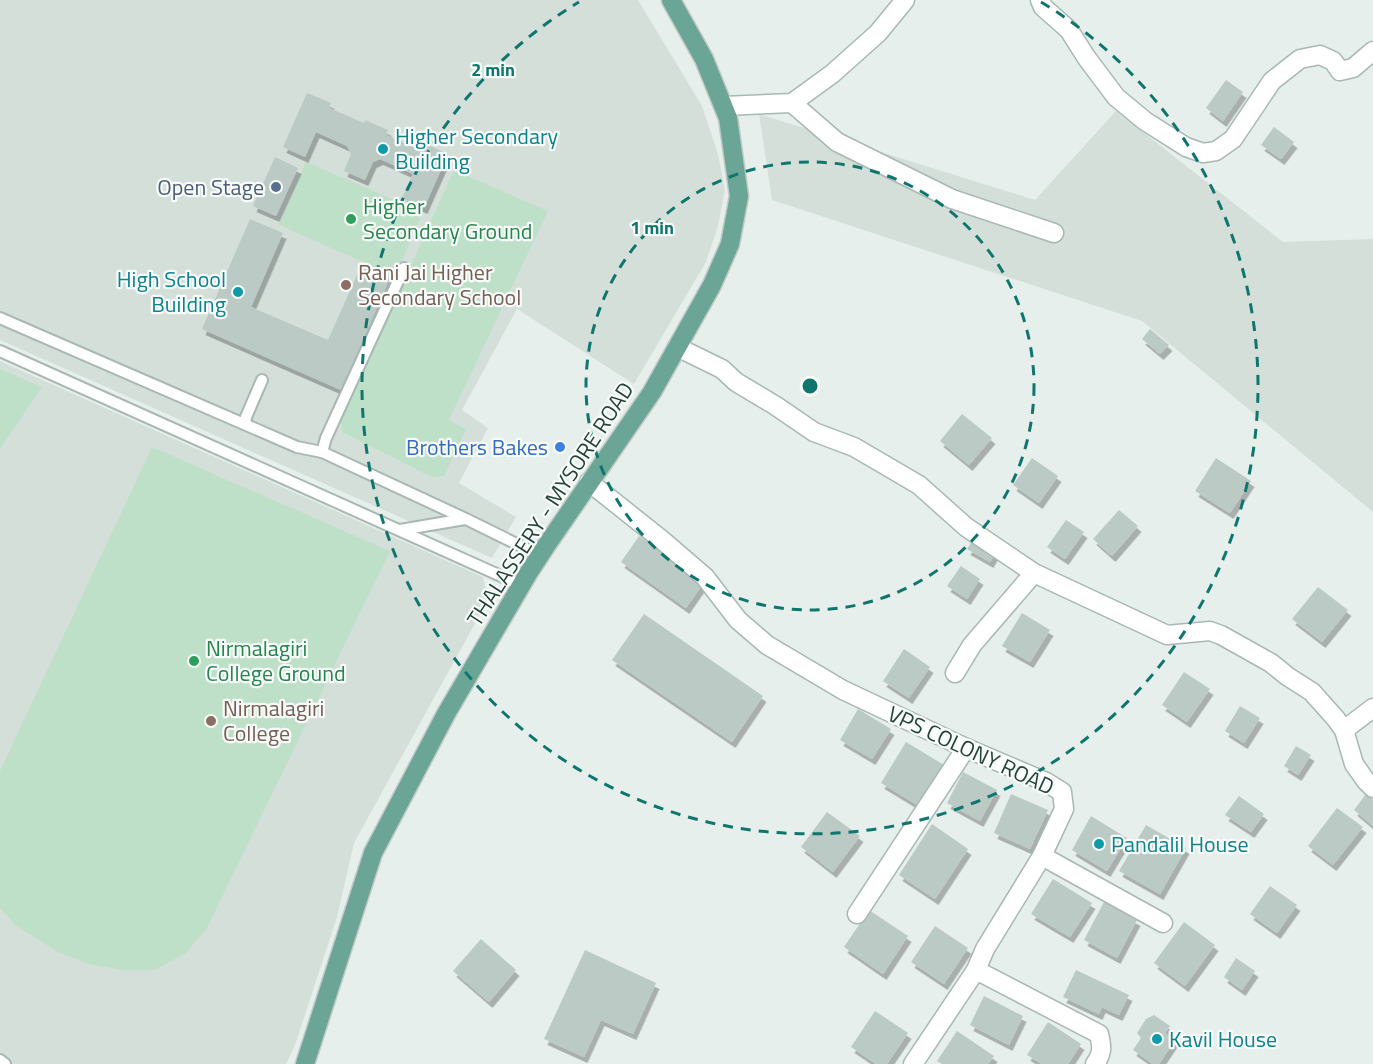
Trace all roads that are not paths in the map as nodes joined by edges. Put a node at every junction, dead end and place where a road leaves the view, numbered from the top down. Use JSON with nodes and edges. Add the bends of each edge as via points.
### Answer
{"nodes":[{"id":1,"x":671,"y":0,"type":"edge"},
{"id":2,"x":904,"y":0,"type":"edge"},
{"id":3,"x":1040,"y":0,"type":"edge"},
{"id":4,"x":1373,"y":51,"type":"edge"},
{"id":5,"x":792,"y":103,"type":"junction"},
{"id":6,"x":724,"y":106,"type":"junction"},
{"id":7,"x":1054,"y":234,"type":"dead end"},
{"id":8,"x":404,"y":268,"type":"dead end"},
{"id":9,"x":0,"y":318,"type":"edge"},
{"id":10,"x":677,"y":347,"type":"junction"},
{"id":11,"x":0,"y":351,"type":"edge"},
{"id":12,"x":262,"y":380,"type":"dead end"},
{"id":13,"x":245,"y":424,"type":"junction"},
{"id":14,"x":322,"y":452,"type":"junction"},
{"id":15,"x":589,"y":482,"type":"junction"},
{"id":16,"x":466,"y":519,"type":"junction"},
{"id":17,"x":400,"y":530,"type":"junction"},
{"id":18,"x":539,"y":555,"type":"junction"},
{"id":19,"x":1034,"y":573,"type":"junction"},
{"id":20,"x":521,"y":585,"type":"junction"},
{"id":21,"x":955,"y":673,"type":"dead end"},
{"id":22,"x":1373,"y":708,"type":"edge"},
{"id":23,"x":1344,"y":730,"type":"junction"},
{"id":24,"x":966,"y":748,"type":"junction"},
{"id":25,"x":1373,"y":788,"type":"edge"},
{"id":26,"x":1042,"y":856,"type":"junction"},
{"id":27,"x":856,"y":914,"type":"dead end"},
{"id":28,"x":1163,"y":923,"type":"dead end"},
{"id":29,"x":976,"y":970,"type":"junction"},
{"id":30,"x":0,"y":1060,"type":"edge"},
{"id":31,"x":5,"y":1064,"type":"edge"},
{"id":32,"x":305,"y":1064,"type":"edge"},
{"id":33,"x":913,"y":1064,"type":"edge"},
{"id":34,"x":1095,"y":1064,"type":"edge"}],
"edges":[{"from":1,"to":6,"type":"main road","name":"THALASSERY - MYSORE ROAD","via":[[704,59]]},
{"from":2,"to":5,"type":"street","via":[[878,33]]},
{"from":3,"to":4,"type":"street","via":[[1069,30],[1116,97],[1145,121],[1203,153],[1216,151],[1233,139],[1272,81],[1300,59],[1320,54],[1341,71],[1353,68]]},
{"from":5,"to":6,"type":"street"},
{"from":5,"to":7,"type":"street","via":[[837,142],[952,199]]},
{"from":6,"to":10,"type":"main road","name":"THALASSERY - MYSORE ROAD","via":[[739,196],[730,244]]},
{"from":8,"to":14,"type":"lane"},
{"from":9,"to":13,"type":"lane"},
{"from":10,"to":15,"type":"main road","name":"THALASSERY - MYSORE ROAD","via":[[652,392]]},
{"from":10,"to":19,"type":"street","via":[[722,369],[814,432],[854,447],[919,485],[966,527]]},
{"from":11,"to":17,"type":"lane"},
{"from":12,"to":13,"type":"lane"},
{"from":13,"to":14,"type":"lane","via":[[297,447]]},
{"from":14,"to":16,"type":"lane"},
{"from":15,"to":18,"type":"main road","name":"THALASSERY - MYSORE ROAD"},
{"from":15,"to":24,"type":"street","name":"VPS COLONY ROAD","via":[[705,577],[738,620],[767,645],[843,690]]},
{"from":16,"to":17,"type":"lane"},
{"from":16,"to":18,"type":"lane"},
{"from":17,"to":20,"type":"lane"},
{"from":18,"to":20,"type":"main road","name":"THALASSERY - MYSORE ROAD"},
{"from":19,"to":21,"type":"street","via":[[972,645]]},
{"from":19,"to":23,"type":"street","via":[[1167,635],[1210,631],[1221,635],[1312,692]]},
{"from":20,"to":32,"type":"main road","name":"THALASSERY - MYSORE ROAD","via":[[446,714],[373,853]]},
{"from":22,"to":23,"type":"street"},
{"from":23,"to":25,"type":"street","via":[[1354,764]]},
{"from":24,"to":26,"type":"street","name":"VPS COLONY ROAD","via":[[1062,792],[1064,808]]},
{"from":24,"to":27,"type":"street"},
{"from":26,"to":28,"type":"street"},
{"from":26,"to":29,"type":"street","name":"VPS COLONY ROAD"},
{"from":29,"to":33,"type":"street","name":"VPS COLONY ROAD"},
{"from":29,"to":34,"type":"street","via":[[1099,1034],[1102,1047]]},
{"from":30,"to":31,"type":"lane"}]}
